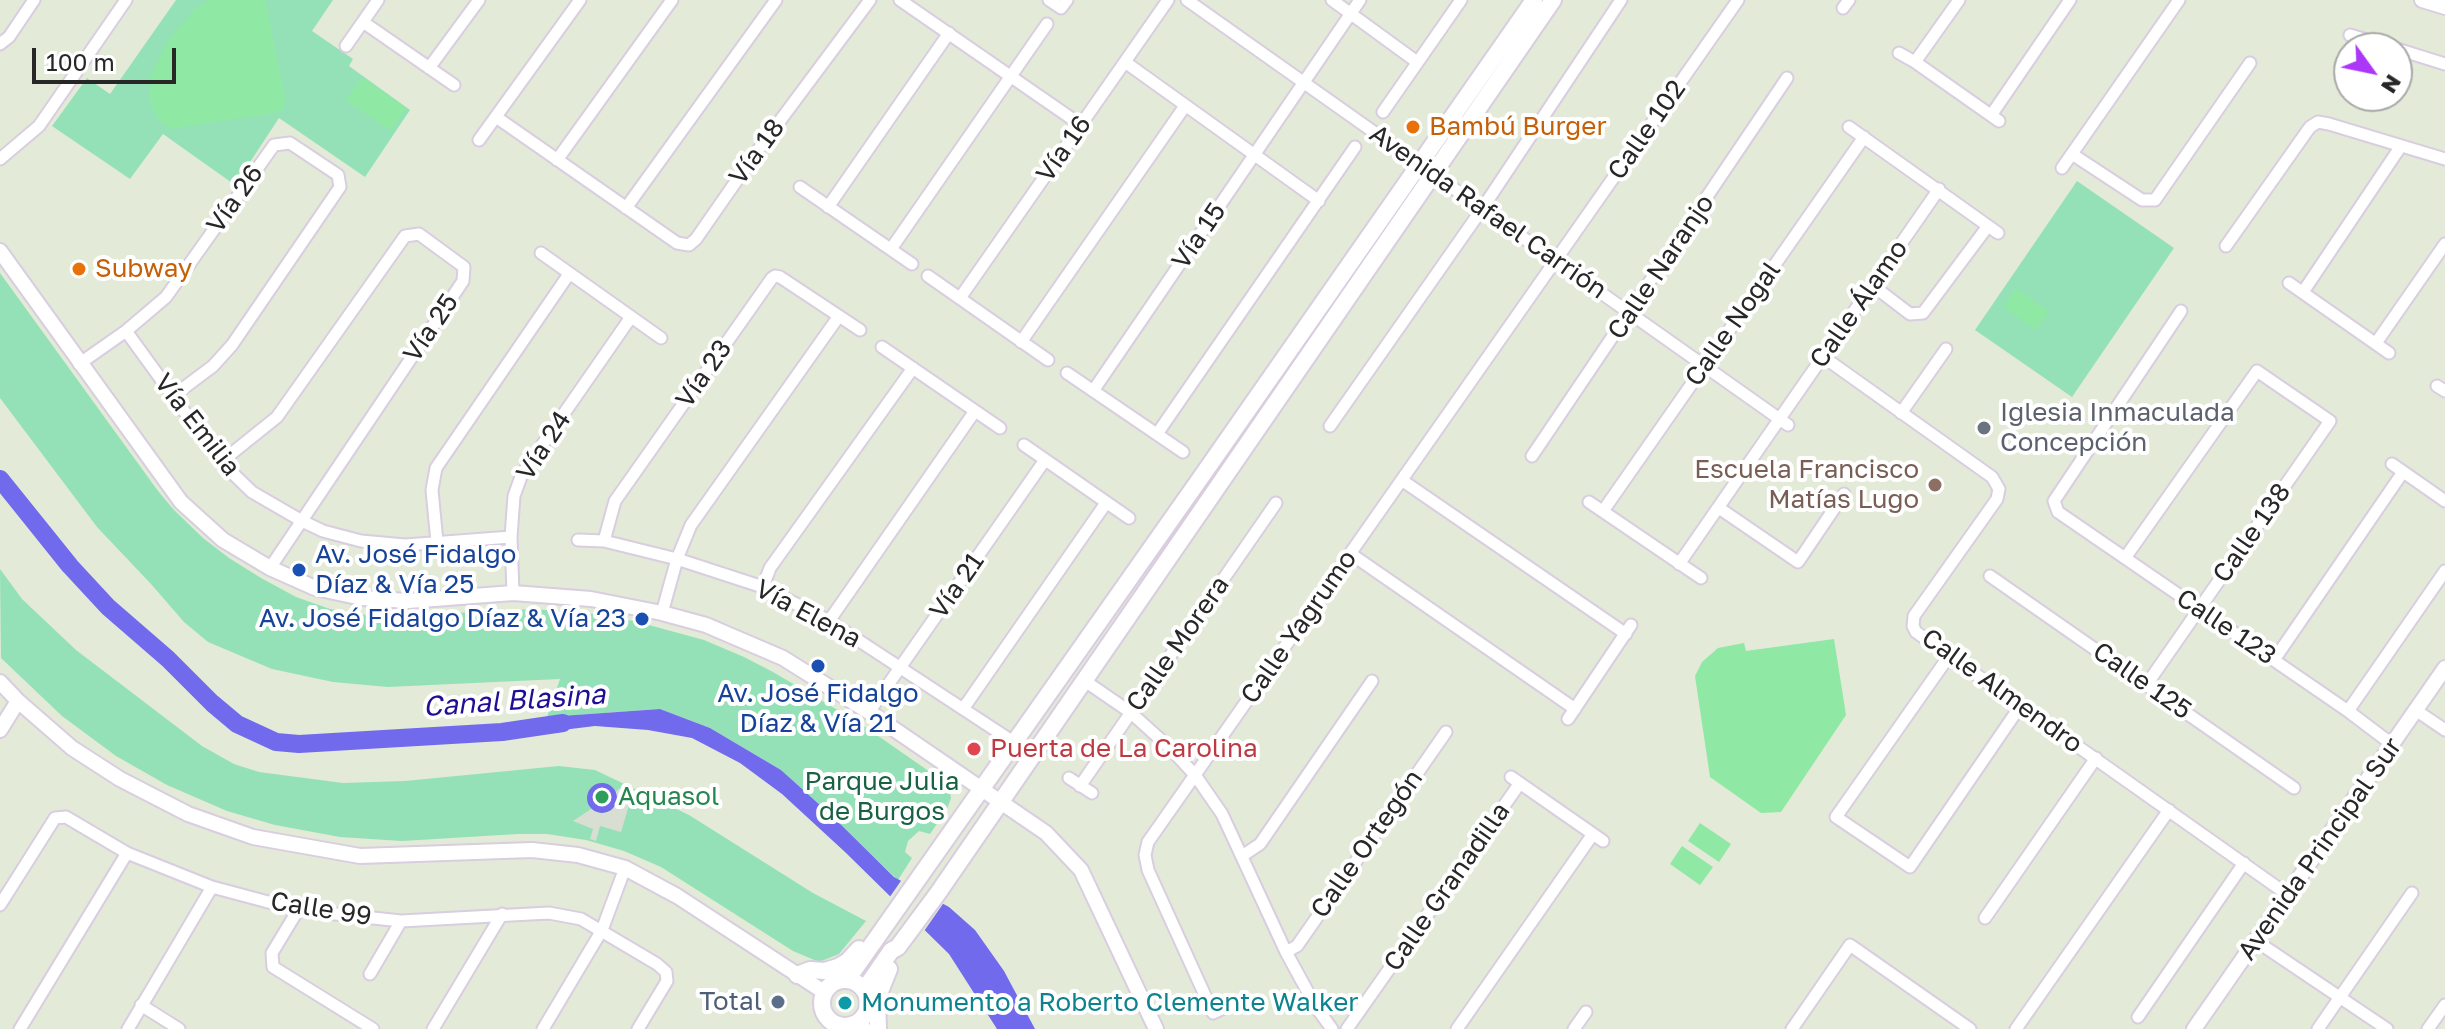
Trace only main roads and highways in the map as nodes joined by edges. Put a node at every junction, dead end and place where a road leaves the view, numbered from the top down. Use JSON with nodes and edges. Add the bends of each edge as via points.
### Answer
{"nodes":[{"id":1,"x":1534,"y":0,"type":"edge"},
{"id":2,"x":1553,"y":0,"type":"edge"},
{"id":3,"x":1425,"y":170,"type":"junction"},
{"id":4,"x":883,"y":923,"type":"junction"},
{"id":5,"x":902,"y":943,"type":"junction"},
{"id":6,"x":797,"y":975,"type":"road end"},
{"id":7,"x":847,"y":980,"type":"junction"},
{"id":8,"x":864,"y":990,"type":"junction"},
{"id":9,"x":843,"y":1026,"type":"edge"},
{"id":10,"x":878,"y":1029,"type":"edge"}],
"edges":[{"from":1,"to":3,"type":"main road"},
{"from":2,"to":3,"type":"main road"},
{"from":3,"to":4,"type":"main road"},
{"from":3,"to":5,"type":"main road","via":[[1085,681]]},
{"from":4,"to":6,"type":"main road","via":[[844,964]]},
{"from":4,"to":7,"type":"main road"},
{"from":5,"to":8,"type":"main road"},
{"from":5,"to":10,"type":"main road","via":[[880,986]]},
{"from":7,"to":8,"type":"main road"},
{"from":7,"to":9,"type":"main road","via":[[834,982],[824,992],[822,1008]]},
{"from":8,"to":9,"type":"main road","via":[[868,1007]]}]}
